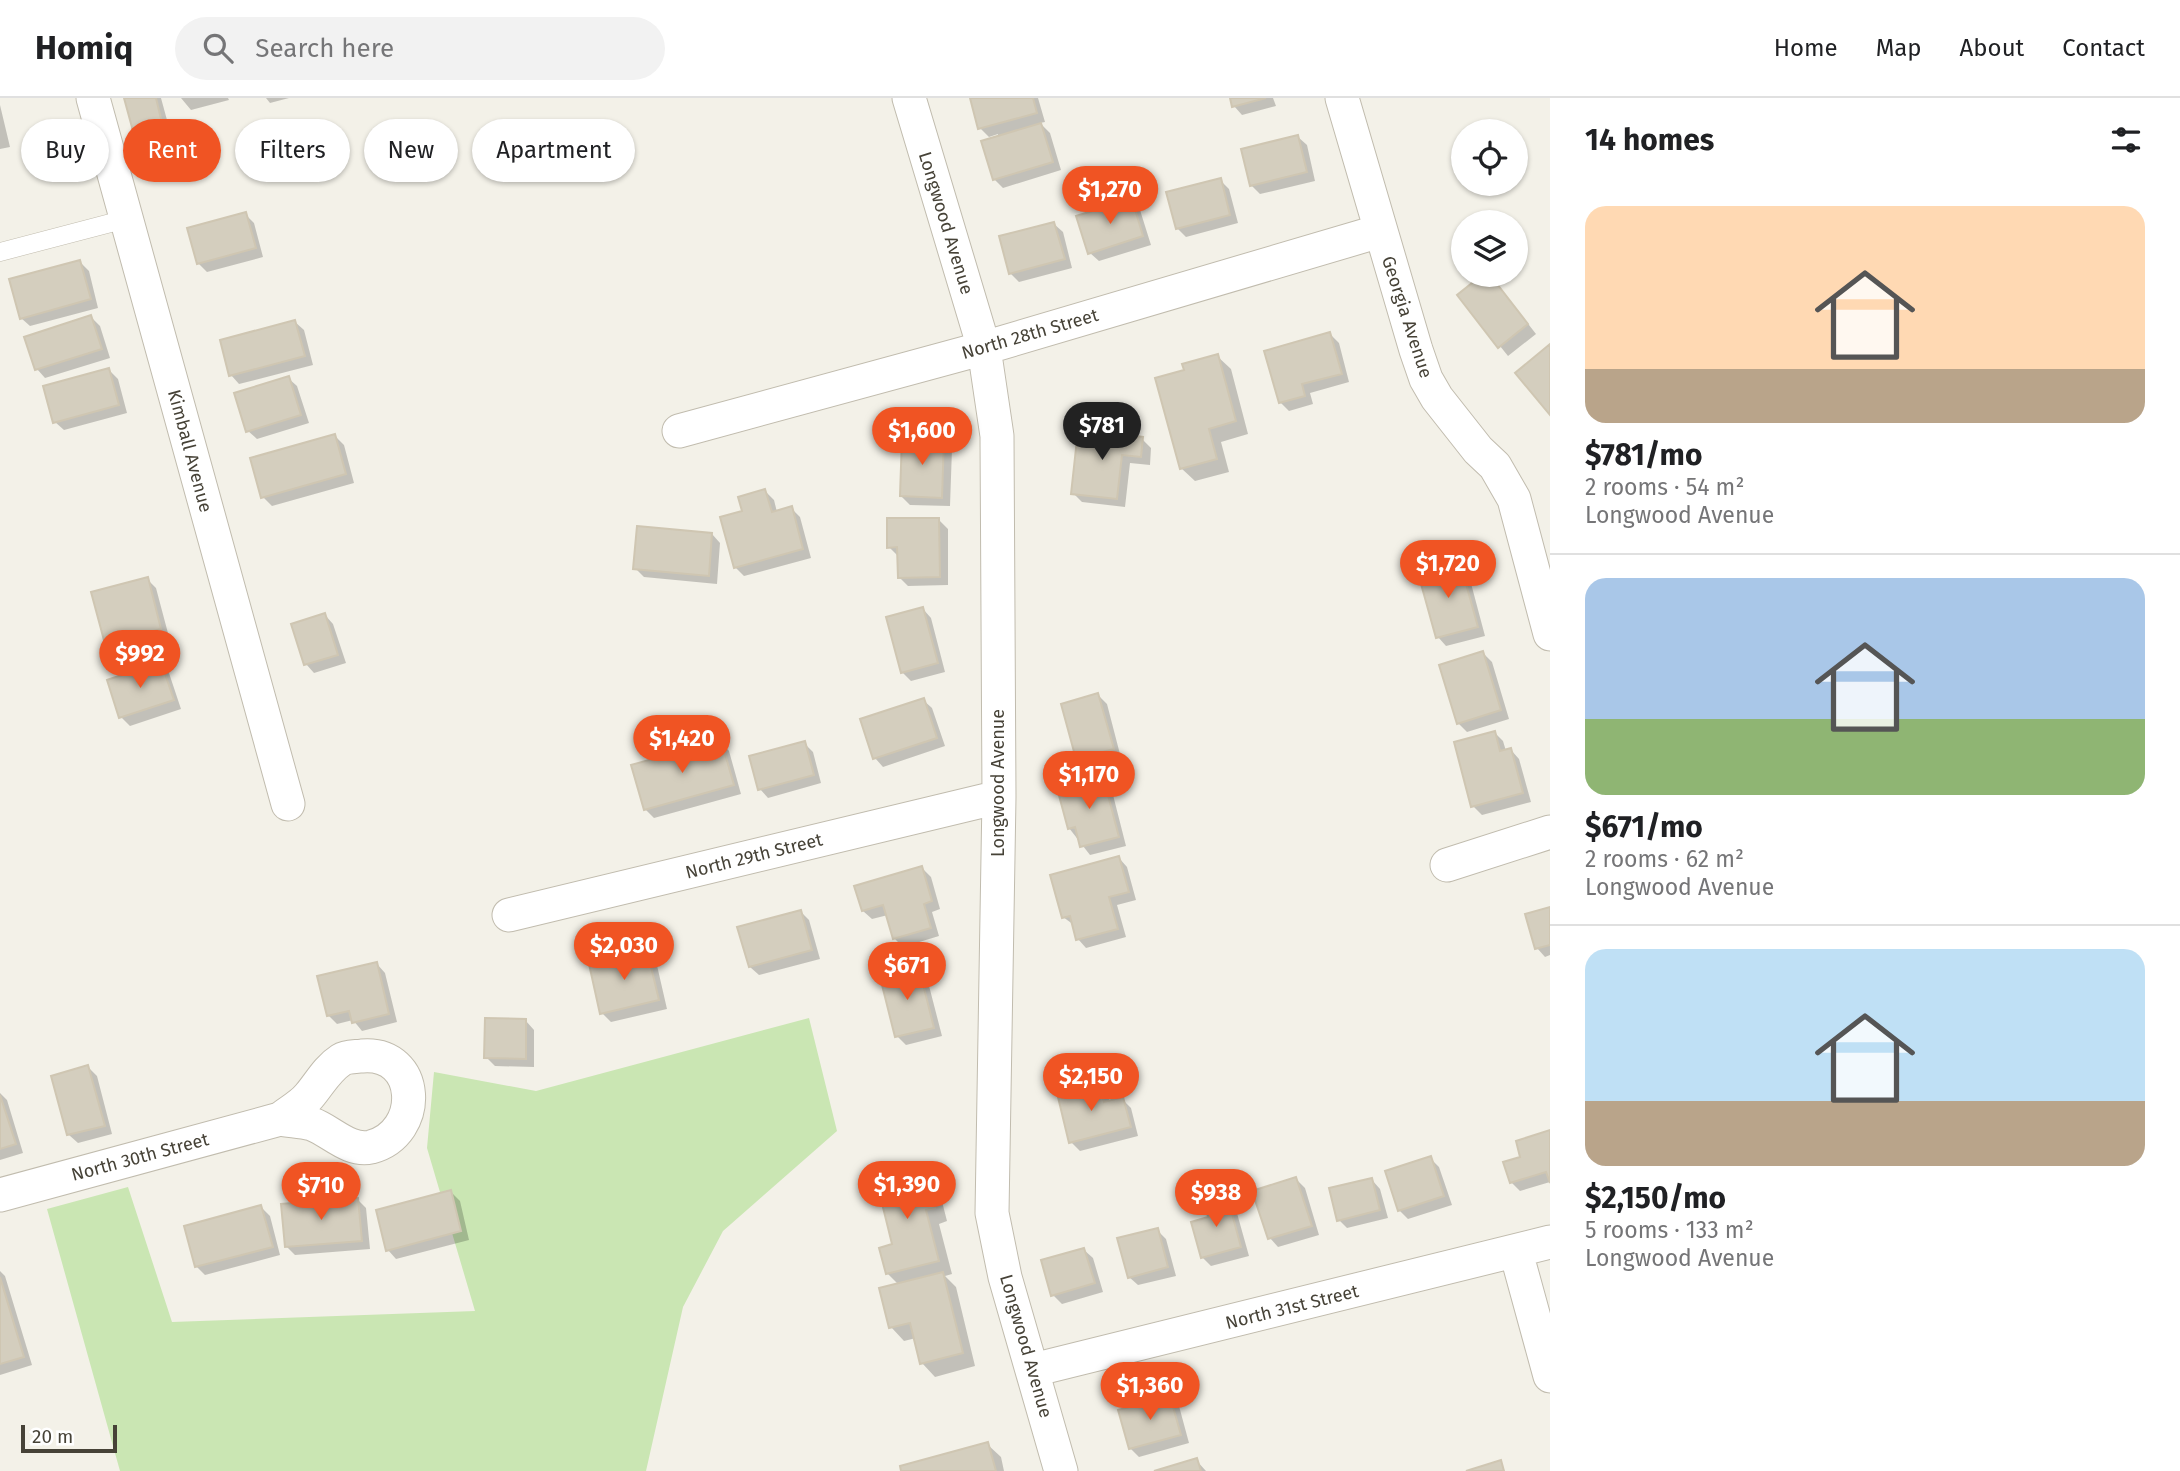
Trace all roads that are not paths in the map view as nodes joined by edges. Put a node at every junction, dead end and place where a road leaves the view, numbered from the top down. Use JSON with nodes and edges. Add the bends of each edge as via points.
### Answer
{"nodes":[{"id":1,"x":93,"y":98,"type":"edge"},
{"id":2,"x":909,"y":98,"type":"edge"},
{"id":3,"x":1342,"y":98,"type":"edge"},
{"id":4,"x":126,"y":219,"type":"junction"},
{"id":5,"x":1380,"y":231,"type":"junction"},
{"id":6,"x":0,"y":252,"type":"edge"},
{"id":7,"x":984,"y":348,"type":"junction"},
{"id":8,"x":679,"y":431,"type":"dead end"},
{"id":9,"x":1550,"y":634,"type":"edge"},
{"id":10,"x":999,"y":797,"type":"junction"},
{"id":11,"x":288,"y":804,"type":"dead end"},
{"id":12,"x":1550,"y":832,"type":"edge"},
{"id":13,"x":1447,"y":865,"type":"dead end"},
{"id":14,"x":509,"y":915,"type":"dead end"},
{"id":15,"x":280,"y":1119,"type":"dead end"},
{"id":16,"x":0,"y":1195,"type":"edge"},
{"id":17,"x":1550,"y":1242,"type":"edge"},
{"id":18,"x":1516,"y":1252,"type":"junction"},
{"id":19,"x":1033,"y":1370,"type":"junction"},
{"id":20,"x":1550,"y":1376,"type":"edge"},
{"id":21,"x":1061,"y":1471,"type":"edge"}],
"edges":[{"from":1,"to":4,"type":"street","name":"Kimball Avenue"},
{"from":2,"to":7,"type":"street","name":"Longwood Avenue"},
{"from":3,"to":5,"type":"street","name":"Georgia Avenue"},
{"from":4,"to":6,"type":"lane"},
{"from":4,"to":11,"type":"street","name":"Kimball Avenue"},
{"from":5,"to":7,"type":"street","name":"North 28th Street"},
{"from":5,"to":9,"type":"street","name":"Georgia Avenue","via":[[1426,379],[1495,466],[1514,499]]},
{"from":7,"to":8,"type":"street","name":"North 28th Street"},
{"from":7,"to":10,"type":"street","name":"Longwood Avenue","via":[[997,436]]},
{"from":10,"to":14,"type":"street","name":"North 29th Street"},
{"from":10,"to":19,"type":"street","name":"Longwood Avenue","via":[[992,1213],[1005,1277]]},
{"from":12,"to":13,"type":"street"},
{"from":15,"to":16,"type":"street","name":"North 30th Street"},
{"from":17,"to":18,"type":"street","name":"North 31st Street"},
{"from":18,"to":19,"type":"street","name":"North 31st Street"},
{"from":18,"to":20,"type":"street"},
{"from":19,"to":21,"type":"street","name":"Longwood Avenue"}]}
